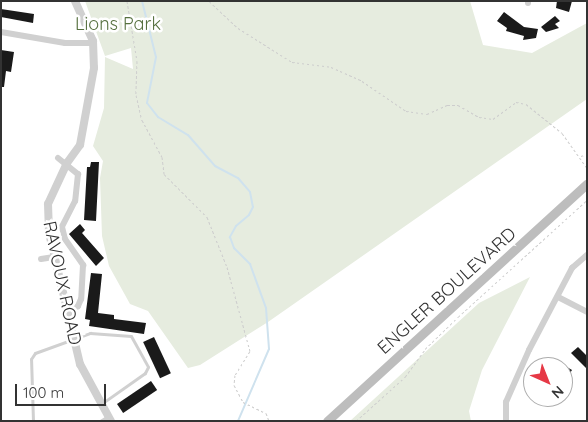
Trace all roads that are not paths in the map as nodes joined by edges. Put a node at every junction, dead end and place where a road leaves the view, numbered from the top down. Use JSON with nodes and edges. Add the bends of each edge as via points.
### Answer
{"nodes":[{"id":1,"x":74,"y":1,"type":"edge"},
{"id":2,"x":1,"y":32,"type":"edge"},
{"id":3,"x":93,"y":43,"type":"junction"},
{"id":4,"x":58,"y":158,"type":"dead end"},
{"id":5,"x":67,"y":163,"type":"junction"},
{"id":6,"x":587,"y":184,"type":"edge"},
{"id":7,"x":587,"y":255,"type":"edge"},
{"id":8,"x":54,"y":257,"type":"junction"},
{"id":9,"x":41,"y":259,"type":"dead end"},
{"id":10,"x":558,"y":297,"type":"junction"},
{"id":11,"x":65,"y":310,"type":"junction"},
{"id":12,"x":587,"y":312,"type":"edge"},
{"id":13,"x":73,"y":340,"type":"junction"},
{"id":14,"x":101,"y":404,"type":"junction"},
{"id":15,"x":106,"y":419,"type":"edge"},
{"id":16,"x":33,"y":421,"type":"edge"},
{"id":17,"x":327,"y":421,"type":"edge"},
{"id":18,"x":506,"y":421,"type":"edge"}],
"edges":[{"from":1,"to":3,"type":"street","name":"RAVOUX ROAD"},
{"from":2,"to":3,"type":"street","via":[[65,43]]},
{"from":3,"to":5,"type":"street","name":"RAVOUX ROAD","via":[[89,109],[80,145]]},
{"from":4,"to":5,"type":"street"},
{"from":5,"to":8,"type":"street","name":"RAVOUX ROAD","via":[[48,204]]},
{"from":5,"to":11,"type":"street","via":[[78,174],[76,201],[62,227],[65,239],[83,265],[83,278],[78,306]]},
{"from":6,"to":17,"type":"main road","name":"ENGLER BOULEVARD"},
{"from":7,"to":10,"type":"street","via":[[572,268]]},
{"from":8,"to":9,"type":"street"},
{"from":8,"to":11,"type":"street","name":"RAVOUX ROAD"},
{"from":10,"to":12,"type":"street"},
{"from":10,"to":18,"type":"street","via":[[506,402]]},
{"from":11,"to":13,"type":"street","name":"RAVOUX ROAD"},
{"from":13,"to":14,"type":"street","name":"RAVOUX ROAD","via":[[80,364]]},
{"from":13,"to":14,"type":"lane","via":[[90,332],[131,336],[148,367],[145,373]]},
{"from":13,"to":16,"type":"lane","via":[[46,347],[31,359]]},
{"from":14,"to":15,"type":"street","name":"RAVOUX ROAD"}]}
